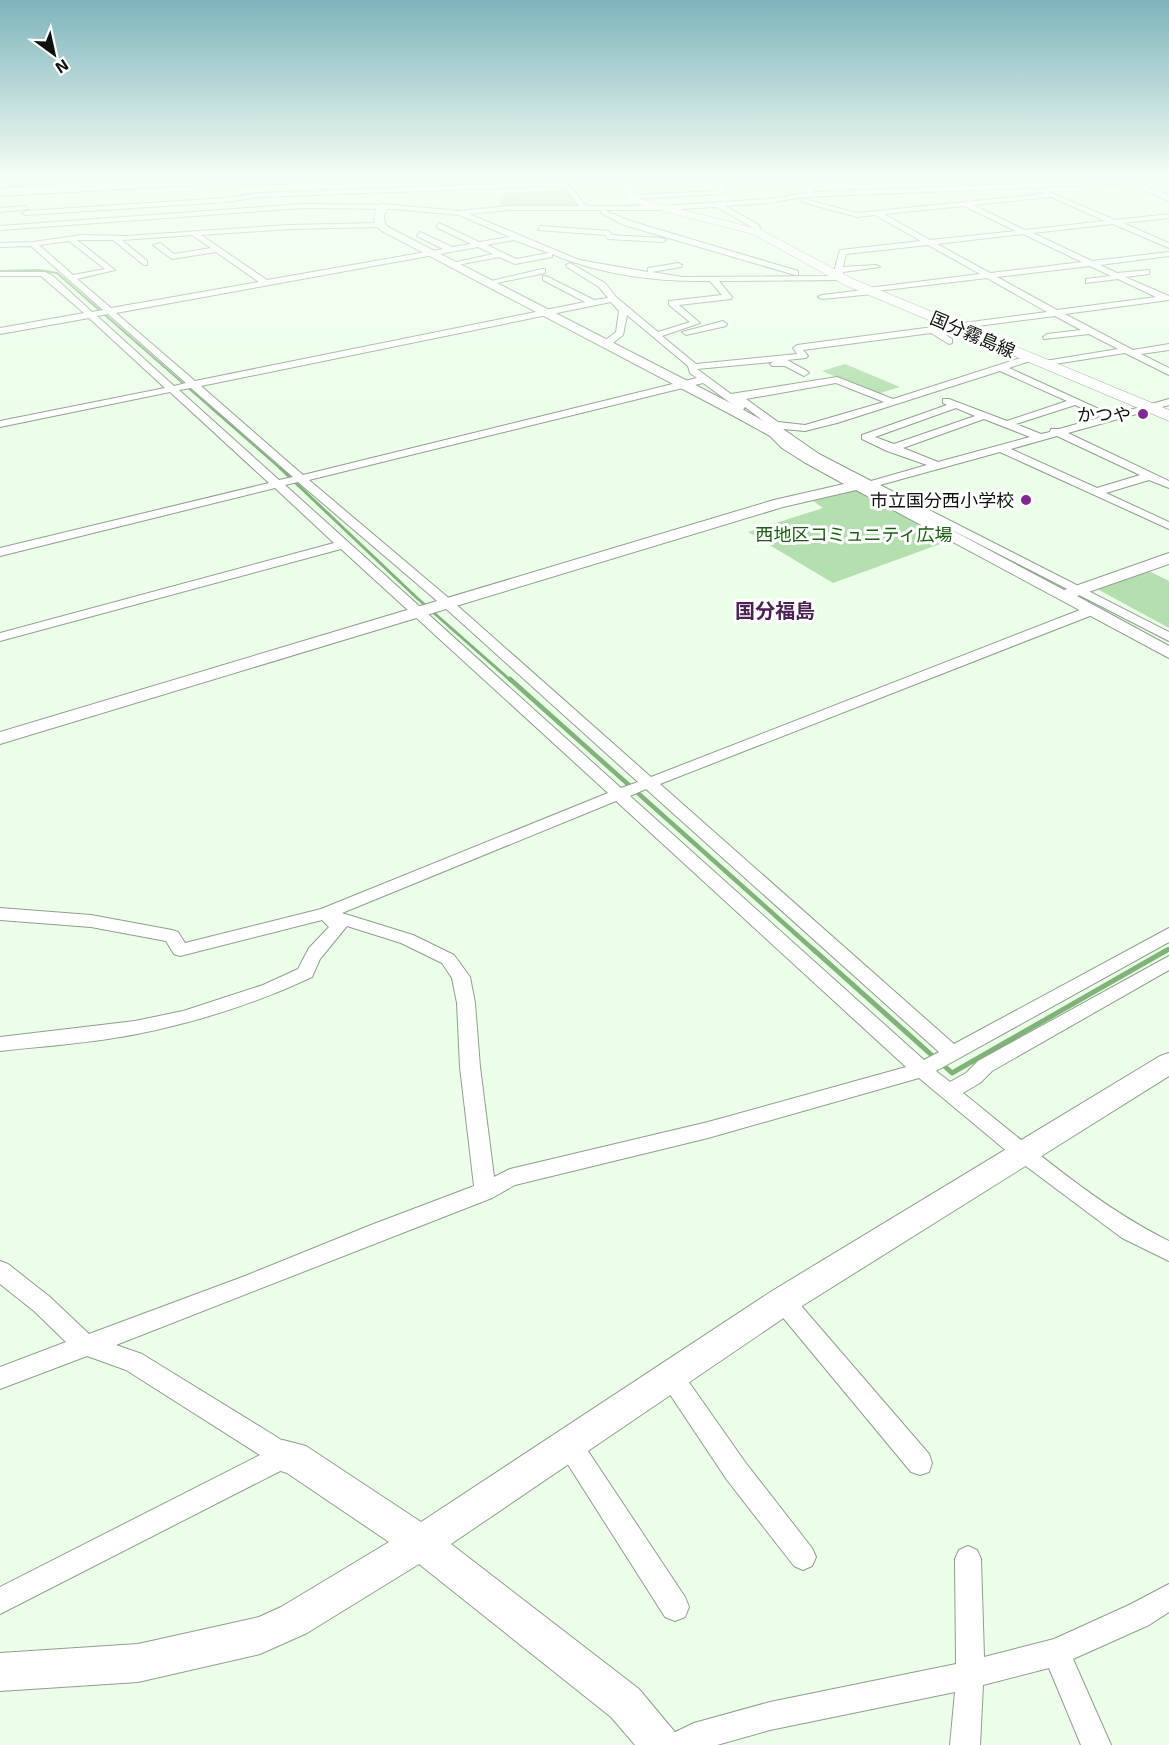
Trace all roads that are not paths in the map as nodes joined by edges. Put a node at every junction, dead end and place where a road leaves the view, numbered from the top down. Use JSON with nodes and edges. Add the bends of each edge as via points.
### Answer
{"nodes":[{"id":1,"x":49,"y":257,"type":"edge"},
{"id":2,"x":95,"y":257,"type":"edge"},
{"id":3,"x":138,"y":257,"type":"edge"},
{"id":4,"x":230,"y":257,"type":"edge"},
{"id":5,"x":407,"y":257,"type":"edge"},
{"id":6,"x":440,"y":257,"type":"edge"},
{"id":7,"x":487,"y":257,"type":"edge"},
{"id":8,"x":505,"y":257,"type":"edge"},
{"id":9,"x":537,"y":257,"type":"edge"},
{"id":10,"x":557,"y":257,"type":"edge"},
{"id":11,"x":563,"y":257,"type":"edge"},
{"id":12,"x":744,"y":257,"type":"edge"},
{"id":13,"x":807,"y":257,"type":"edge"},
{"id":14,"x":842,"y":257,"type":"edge"},
{"id":15,"x":957,"y":257,"type":"edge"},
{"id":16,"x":1079,"y":257,"type":"edge"},
{"id":17,"x":1139,"y":257,"type":"edge"},
{"id":18,"x":515,"y":262,"type":"junction"},
{"id":19,"x":144,"y":263,"type":"dead end"},
{"id":20,"x":574,"y":263,"type":"junction"},
{"id":21,"x":1091,"y":263,"type":"junction"},
{"id":22,"x":452,"y":264,"type":"junction"},
{"id":23,"x":678,"y":265,"type":"dead end"},
{"id":24,"x":876,"y":267,"type":"dead end"},
{"id":25,"x":62,"y":268,"type":"junction"},
{"id":26,"x":0,"y":272,"type":"edge"},
{"id":27,"x":1146,"y":272,"type":"dead end"},
{"id":28,"x":639,"y":273,"type":"junction"},
{"id":29,"x":840,"y":274,"type":"junction"},
{"id":30,"x":988,"y":275,"type":"junction"},
{"id":31,"x":474,"y":276,"type":"junction"},
{"id":32,"x":1118,"y":276,"type":"junction"},
{"id":33,"x":73,"y":277,"type":"junction"},
{"id":34,"x":807,"y":277,"type":"junction"},
{"id":35,"x":712,"y":278,"type":"junction"},
{"id":36,"x":966,"y":278,"type":"junction"},
{"id":37,"x":938,"y":281,"type":"junction"},
{"id":38,"x":1089,"y":281,"type":"dead end"},
{"id":39,"x":266,"y":283,"type":"junction"},
{"id":40,"x":487,"y":283,"type":"junction"},
{"id":41,"x":978,"y":285,"type":"dead end"},
{"id":42,"x":948,"y":287,"type":"dead end"},
{"id":43,"x":1142,"y":288,"type":"junction"},
{"id":44,"x":923,"y":289,"type":"dead end"},
{"id":45,"x":1124,"y":290,"type":"dead end"},
{"id":46,"x":874,"y":293,"type":"junction"},
{"id":47,"x":822,"y":297,"type":"dead end"},
{"id":48,"x":1167,"y":299,"type":"edge"},
{"id":49,"x":617,"y":301,"type":"junction"},
{"id":50,"x":592,"y":303,"type":"junction"},
{"id":51,"x":108,"y":311,"type":"junction"},
{"id":52,"x":543,"y":312,"type":"junction"},
{"id":53,"x":1054,"y":312,"type":"junction"},
{"id":54,"x":92,"y":315,"type":"junction"},
{"id":55,"x":723,"y":324,"type":"dead end"},
{"id":56,"x":954,"y":326,"type":"junction"},
{"id":57,"x":931,"y":329,"type":"junction"},
{"id":58,"x":0,"y":331,"type":"edge"},
{"id":59,"x":1090,"y":331,"type":"junction"},
{"id":60,"x":657,"y":336,"type":"junction"},
{"id":61,"x":1047,"y":337,"type":"dead end"},
{"id":62,"x":949,"y":341,"type":"dead end"},
{"id":63,"x":606,"y":344,"type":"junction"},
{"id":64,"x":1169,"y":347,"type":"edge"},
{"id":65,"x":1131,"y":353,"type":"junction"},
{"id":66,"x":1030,"y":358,"type":"junction"},
{"id":67,"x":1045,"y":364,"type":"junction"},
{"id":68,"x":1000,"y":368,"type":"junction"},
{"id":69,"x":699,"y":372,"type":"junction"},
{"id":70,"x":1169,"y":372,"type":"edge"},
{"id":71,"x":804,"y":373,"type":"dead end"},
{"id":72,"x":681,"y":384,"type":"junction"},
{"id":73,"x":191,"y":385,"type":"junction"},
{"id":74,"x":174,"y":388,"type":"junction"},
{"id":75,"x":924,"y":392,"type":"junction"},
{"id":76,"x":893,"y":402,"type":"junction"},
{"id":77,"x":1075,"y":402,"type":"junction"},
{"id":78,"x":1169,"y":402,"type":"edge"},
{"id":79,"x":741,"y":405,"type":"junction"},
{"id":80,"x":956,"y":405,"type":"junction"},
{"id":81,"x":1150,"y":408,"type":"junction"},
{"id":82,"x":779,"y":414,"type":"dead end"},
{"id":83,"x":984,"y":416,"type":"junction"},
{"id":84,"x":1169,"y":416,"type":"edge"},
{"id":85,"x":1109,"y":417,"type":"junction"},
{"id":86,"x":0,"y":424,"type":"edge"},
{"id":87,"x":1007,"y":424,"type":"junction"},
{"id":88,"x":795,"y":427,"type":"junction"},
{"id":89,"x":777,"y":431,"type":"junction"},
{"id":90,"x":1055,"y":431,"type":"junction"},
{"id":91,"x":1037,"y":436,"type":"junction"},
{"id":92,"x":999,"y":447,"type":"junction"},
{"id":93,"x":891,"y":449,"type":"junction"},
{"id":94,"x":936,"y":465,"type":"junction"},
{"id":95,"x":1150,"y":476,"type":"junction"},
{"id":96,"x":299,"y":479,"type":"junction"},
{"id":97,"x":280,"y":483,"type":"junction"},
{"id":98,"x":864,"y":484,"type":"junction"},
{"id":99,"x":1169,"y":485,"type":"edge"},
{"id":100,"x":1096,"y":492,"type":"junction"},
{"id":101,"x":1169,"y":526,"type":"edge"},
{"id":102,"x":344,"y":544,"type":"junction"},
{"id":103,"x":0,"y":552,"type":"edge"},
{"id":104,"x":1169,"y":558,"type":"edge"},
{"id":105,"x":1070,"y":593,"type":"junction"},
{"id":106,"x":444,"y":604,"type":"junction"},
{"id":107,"x":1090,"y":611,"type":"junction"},
{"id":108,"x":418,"y":612,"type":"junction"},
{"id":109,"x":0,"y":637,"type":"edge"},
{"id":110,"x":1169,"y":637,"type":"edge"},
{"id":111,"x":1169,"y":653,"type":"edge"},
{"id":112,"x":0,"y":738,"type":"edge"},
{"id":113,"x":646,"y":784,"type":"junction"},
{"id":114,"x":623,"y":793,"type":"junction"},
{"id":115,"x":326,"y":913,"type":"junction"},
{"id":116,"x":0,"y":914,"type":"edge"},
{"id":117,"x":1169,"y":934,"type":"edge"},
{"id":118,"x":1169,"y":962,"type":"edge"},
{"id":119,"x":0,"y":1044,"type":"edge"},
{"id":120,"x":952,"y":1053,"type":"junction"},
{"id":121,"x":1169,"y":1063,"type":"edge"},
{"id":122,"x":922,"y":1070,"type":"junction"},
{"id":123,"x":949,"y":1092,"type":"junction"},
{"id":124,"x":1022,"y":1152,"type":"junction"},
{"id":125,"x":485,"y":1192,"type":"junction"},
{"id":126,"x":1169,"y":1252,"type":"edge"},
{"id":127,"x":0,"y":1271,"type":"edge"},
{"id":128,"x":783,"y":1301,"type":"junction"},
{"id":129,"x":84,"y":1344,"type":"junction"},
{"id":130,"x":671,"y":1376,"type":"junction"},
{"id":131,"x":0,"y":1378,"type":"edge"},
{"id":132,"x":569,"y":1444,"type":"junction"},
{"id":133,"x":283,"y":1456,"type":"junction"},
{"id":134,"x":920,"y":1463,"type":"dead end"},
{"id":135,"x":421,"y":1543,"type":"junction"},
{"id":136,"x":803,"y":1557,"type":"dead end"},
{"id":137,"x":968,"y":1559,"type":"dead end"},
{"id":138,"x":1169,"y":1597,"type":"edge"},
{"id":139,"x":0,"y":1601,"type":"edge"},
{"id":140,"x":675,"y":1607,"type":"dead end"},
{"id":141,"x":1056,"y":1652,"type":"junction"},
{"id":142,"x":0,"y":1672,"type":"edge"},
{"id":143,"x":970,"y":1675,"type":"junction"},
{"id":144,"x":660,"y":1745,"type":"edge"},
{"id":145,"x":679,"y":1745,"type":"edge"},
{"id":146,"x":965,"y":1745,"type":"edge"},
{"id":147,"x":1096,"y":1745,"type":"edge"}],
"edges":[{"from":1,"to":25,"type":"street"},
{"from":2,"to":33,"type":"street","via":[[111,270]]},
{"from":3,"to":19,"type":"street"},
{"from":4,"to":39,"type":"street"},
{"from":5,"to":39,"type":"street"},
{"from":6,"to":22,"type":"street"},
{"from":7,"to":22,"type":"street"},
{"from":8,"to":18,"type":"street"},
{"from":9,"to":18,"type":"street"},
{"from":10,"to":20,"type":"street"},
{"from":11,"to":20,"type":"street"},
{"from":12,"to":34,"type":"street"},
{"from":13,"to":29,"type":"main road","name":"国分霧島線"},
{"from":14,"to":29,"type":"street"},
{"from":15,"to":30,"type":"street"},
{"from":16,"to":21,"type":"street"},
{"from":17,"to":21,"type":"street"},
{"from":18,"to":31,"type":"street","via":[[521,266]]},
{"from":20,"to":28,"type":"street"},
{"from":20,"to":49,"type":"street"},
{"from":21,"to":30,"type":"street"},
{"from":21,"to":32,"type":"street"},
{"from":22,"to":31,"type":"street"},
{"from":23,"to":28,"type":"street"},
{"from":24,"to":29,"type":"street"},
{"from":25,"to":26,"type":"street"},
{"from":25,"to":33,"type":"street"},
{"from":26,"to":54,"type":"street","via":[[42,274]]},
{"from":27,"to":32,"type":"street"},
{"from":28,"to":35,"type":"street","via":[[682,279]]},
{"from":29,"to":34,"type":"street"},
{"from":29,"to":46,"type":"main road","name":"国分霧島線"},
{"from":30,"to":36,"type":"street"},
{"from":30,"to":53,"type":"street"},
{"from":31,"to":40,"type":"street"},
{"from":32,"to":38,"type":"street"},
{"from":32,"to":43,"type":"street"},
{"from":33,"to":51,"type":"street"},
{"from":34,"to":35,"type":"street"},
{"from":35,"to":60,"type":"street","via":[[728,297],[672,303],[696,323]]},
{"from":36,"to":37,"type":"street"},
{"from":36,"to":41,"type":"street"},
{"from":37,"to":42,"type":"street"},
{"from":37,"to":46,"type":"street"},
{"from":39,"to":51,"type":"street"},
{"from":40,"to":50,"type":"street","via":[[544,275]]},
{"from":40,"to":52,"type":"street"},
{"from":43,"to":45,"type":"street"},
{"from":43,"to":48,"type":"street"},
{"from":44,"to":46,"type":"street"},
{"from":46,"to":47,"type":"street"},
{"from":46,"to":56,"type":"main road","name":"国分霧島線"},
{"from":48,"to":53,"type":"street"},
{"from":49,"to":50,"type":"street"},
{"from":49,"to":60,"type":"street"},
{"from":49,"to":63,"type":"street","via":[[623,311],[620,333]]},
{"from":50,"to":52,"type":"street"},
{"from":51,"to":54,"type":"street"},
{"from":51,"to":73,"type":"street"},
{"from":52,"to":63,"type":"street"},
{"from":52,"to":73,"type":"street"},
{"from":53,"to":56,"type":"street"},
{"from":53,"to":59,"type":"street"},
{"from":54,"to":58,"type":"street"},
{"from":54,"to":74,"type":"street"},
{"from":55,"to":60,"type":"street"},
{"from":56,"to":57,"type":"street"},
{"from":56,"to":66,"type":"main road","name":"国分霧島線"},
{"from":57,"to":62,"type":"street"},
{"from":57,"to":69,"type":"street","via":[[797,348],[803,356]]},
{"from":59,"to":61,"type":"street"},
{"from":59,"to":65,"type":"street"},
{"from":60,"to":69,"type":"street"},
{"from":63,"to":72,"type":"street"},
{"from":64,"to":65,"type":"street"},
{"from":65,"to":67,"type":"street"},
{"from":65,"to":70,"type":"street"},
{"from":66,"to":67,"type":"main road","name":"国分霧島線"},
{"from":66,"to":68,"type":"street"},
{"from":67,"to":81,"type":"main road","name":"国分霧島線"},
{"from":68,"to":75,"type":"street"},
{"from":68,"to":77,"type":"street"},
{"from":69,"to":71,"type":"street","via":[[787,363]]},
{"from":69,"to":72,"type":"street"},
{"from":69,"to":79,"type":"street"},
{"from":72,"to":79,"type":"street"},
{"from":72,"to":96,"type":"street"},
{"from":73,"to":74,"type":"street"},
{"from":73,"to":96,"type":"street"},
{"from":74,"to":86,"type":"street"},
{"from":74,"to":97,"type":"street"},
{"from":75,"to":76,"type":"street"},
{"from":75,"to":80,"type":"street"},
{"from":76,"to":79,"type":"street","via":[[837,380]]},
{"from":76,"to":88,"type":"street","via":[[833,421]]},
{"from":77,"to":85,"type":"street"},
{"from":77,"to":87,"type":"street"},
{"from":78,"to":81,"type":"street"},
{"from":79,"to":89,"type":"street"},
{"from":80,"to":83,"type":"street"},
{"from":80,"to":93,"type":"street","via":[[866,437]]},
{"from":81,"to":84,"type":"main road","name":"国分霧島線"},
{"from":81,"to":85,"type":"street"},
{"from":82,"to":88,"type":"street"},
{"from":83,"to":87,"type":"street"},
{"from":83,"to":93,"type":"street"},
{"from":85,"to":90,"type":"street"},
{"from":87,"to":91,"type":"street"},
{"from":88,"to":89,"type":"street"},
{"from":89,"to":98,"type":"street","via":[[787,445],[809,459]]},
{"from":90,"to":91,"type":"street"},
{"from":90,"to":95,"type":"street"},
{"from":91,"to":92,"type":"street"},
{"from":92,"to":94,"type":"street"},
{"from":92,"to":100,"type":"street"},
{"from":93,"to":94,"type":"street"},
{"from":94,"to":98,"type":"street"},
{"from":95,"to":99,"type":"street"},
{"from":95,"to":100,"type":"street"},
{"from":96,"to":97,"type":"street"},
{"from":96,"to":106,"type":"street"},
{"from":97,"to":102,"type":"street"},
{"from":97,"to":103,"type":"street"},
{"from":98,"to":105,"type":"street"},
{"from":98,"to":106,"type":"street","via":[[779,503]]},
{"from":100,"to":101,"type":"street"},
{"from":102,"to":108,"type":"street"},
{"from":102,"to":109,"type":"street"},
{"from":104,"to":105,"type":"street"},
{"from":105,"to":107,"type":"street"},
{"from":105,"to":110,"type":"street"},
{"from":106,"to":108,"type":"street"},
{"from":106,"to":113,"type":"street"},
{"from":107,"to":111,"type":"street"},
{"from":107,"to":113,"type":"street"},
{"from":108,"to":112,"type":"street"},
{"from":108,"to":114,"type":"street"},
{"from":113,"to":114,"type":"street"},
{"from":113,"to":120,"type":"street"},
{"from":114,"to":115,"type":"street"},
{"from":114,"to":122,"type":"street"},
{"from":115,"to":116,"type":"street","via":[[180,950],[172,936],[91,921]]},
{"from":115,"to":119,"type":"street","via":[[339,927],[310,957],[306,973],[269,990],[135,1028]]},
{"from":115,"to":125,"type":"street","via":[[407,939],[448,959],[461,977]]},
{"from":117,"to":120,"type":"street"},
{"from":118,"to":123,"type":"street","via":[[985,1066]]},
{"from":120,"to":122,"type":"street"},
{"from":121,"to":124,"type":"street"},
{"from":122,"to":123,"type":"street"},
{"from":122,"to":125,"type":"street","via":[[708,1130],[510,1178]]},
{"from":123,"to":124,"type":"street"},
{"from":124,"to":126,"type":"street","via":[[1130,1232]]},
{"from":124,"to":128,"type":"street"},
{"from":125,"to":129,"type":"street","via":[[236,1290]]},
{"from":127,"to":129,"type":"street"},
{"from":128,"to":130,"type":"street"},
{"from":128,"to":134,"type":"street"},
{"from":129,"to":131,"type":"street"},
{"from":129,"to":133,"type":"street","via":[[134,1362]]},
{"from":130,"to":132,"type":"street"},
{"from":130,"to":136,"type":"street","via":[[736,1471]]},
{"from":132,"to":135,"type":"street"},
{"from":132,"to":140,"type":"street"},
{"from":133,"to":135,"type":"street","via":[[294,1458]]},
{"from":133,"to":139,"type":"street"},
{"from":135,"to":142,"type":"street","via":[[294,1620],[260,1635],[138,1663]]},
{"from":135,"to":144,"type":"street","via":[[625,1703]]},
{"from":137,"to":143,"type":"street"},
{"from":138,"to":141,"type":"street","via":[[1139,1615]]},
{"from":141,"to":143,"type":"street"},
{"from":141,"to":147,"type":"street"},
{"from":143,"to":145,"type":"street","via":[[770,1716],[694,1737]]},
{"from":143,"to":146,"type":"street"}]}
